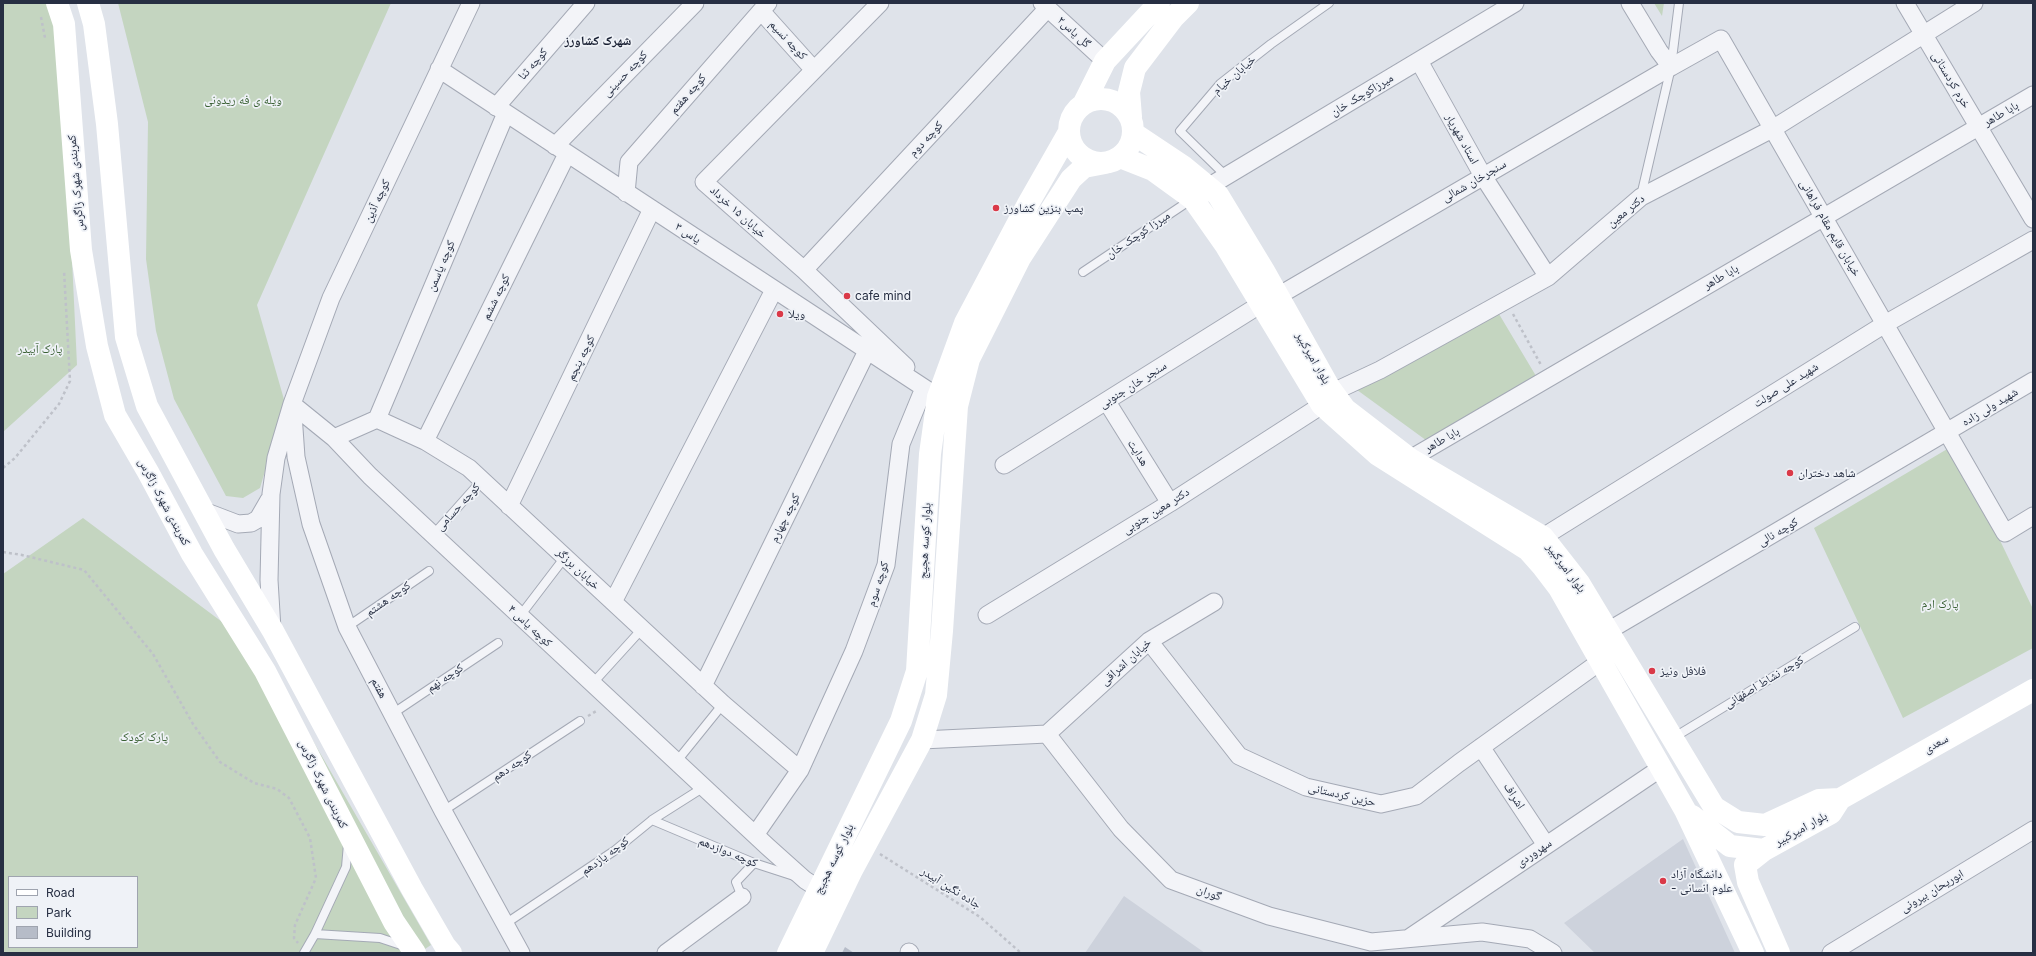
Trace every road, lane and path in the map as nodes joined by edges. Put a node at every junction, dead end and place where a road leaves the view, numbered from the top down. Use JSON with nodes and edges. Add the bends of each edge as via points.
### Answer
{"nodes":[{"id":1,"x":88,"y":3,"type":"edge"},
{"id":2,"x":471,"y":3,"type":"edge"},
{"id":3,"x":586,"y":3,"type":"edge"},
{"id":4,"x":695,"y":3,"type":"edge"},
{"id":5,"x":880,"y":3,"type":"edge"},
{"id":6,"x":1159,"y":3,"type":"edge"},
{"id":7,"x":1188,"y":3,"type":"edge"},
{"id":8,"x":1329,"y":3,"type":"edge"},
{"id":9,"x":1515,"y":3,"type":"edge"},
{"id":10,"x":1630,"y":3,"type":"edge"},
{"id":11,"x":1679,"y":3,"type":"edge"},
{"id":12,"x":1905,"y":3,"type":"edge"},
{"id":13,"x":1974,"y":3,"type":"edge"},
{"id":14,"x":1045,"y":6,"type":"edge"},
{"id":15,"x":48,"y":7,"type":"edge"},
{"id":16,"x":764,"y":7,"type":"edge"},
{"id":17,"x":1924,"y":35,"type":"junction"},
{"id":18,"x":46,"y":42,"type":"dead end"},
{"id":19,"x":1105,"y":61,"type":"junction"},
{"id":20,"x":1418,"y":61,"type":"junction"},
{"id":21,"x":1671,"y":67,"type":"junction"},
{"id":22,"x":439,"y":70,"type":"junction"},
{"id":23,"x":814,"y":70,"type":"junction"},
{"id":24,"x":2033,"y":95,"type":"edge"},
{"id":25,"x":1084,"y":103,"type":"junction"},
{"id":26,"x":501,"y":110,"type":"junction"},
{"id":27,"x":1132,"y":125,"type":"junction"},
{"id":28,"x":1978,"y":127,"type":"junction"},
{"id":29,"x":1774,"y":128,"type":"junction"},
{"id":30,"x":1069,"y":132,"type":"junction"},
{"id":31,"x":561,"y":150,"type":"junction"},
{"id":32,"x":1112,"y":160,"type":"junction"},
{"id":33,"x":1483,"y":176,"type":"junction"},
{"id":34,"x":1209,"y":187,"type":"junction"},
{"id":35,"x":626,"y":192,"type":"junction"},
{"id":36,"x":1641,"y":196,"type":"junction"},
{"id":37,"x":652,"y":210,"type":"junction"},
{"id":38,"x":1824,"y":217,"type":"junction"},
{"id":39,"x":2033,"y":219,"type":"edge"},
{"id":40,"x":2033,"y":240,"type":"edge"},
{"id":41,"x":64,"y":267,"type":"dead end"},
{"id":42,"x":804,"y":270,"type":"junction"},
{"id":43,"x":1083,"y":272,"type":"dead end"},
{"id":44,"x":1548,"y":276,"type":"junction"},
{"id":45,"x":774,"y":290,"type":"junction"},
{"id":46,"x":1269,"y":300,"type":"junction"},
{"id":47,"x":1506,"y":300,"type":"junction"},
{"id":48,"x":1885,"y":324,"type":"junction"},
{"id":49,"x":867,"y":351,"type":"junction"},
{"id":50,"x":1548,"y":378,"type":"junction"},
{"id":51,"x":2033,"y":381,"type":"edge"},
{"id":52,"x":939,"y":397,"type":"junction"},
{"id":53,"x":1328,"y":399,"type":"junction"},
{"id":54,"x":1107,"y":402,"type":"junction"},
{"id":55,"x":292,"y":404,"type":"junction"},
{"id":56,"x":377,"y":419,"type":"junction"},
{"id":57,"x":1947,"y":432,"type":"junction"},
{"id":58,"x":334,"y":438,"type":"junction"},
{"id":59,"x":425,"y":441,"type":"junction"},
{"id":60,"x":1410,"y":458,"type":"junction"},
{"id":61,"x":1004,"y":465,"type":"dead end"},
{"id":62,"x":3,"y":468,"type":"edge"},
{"id":63,"x":482,"y":480,"type":"junction"},
{"id":64,"x":271,"y":494,"type":"junction"},
{"id":65,"x":1170,"y":503,"type":"junction"},
{"id":66,"x":509,"y":506,"type":"junction"},
{"id":67,"x":204,"y":511,"type":"junction"},
{"id":68,"x":2033,"y":516,"type":"edge"},
{"id":69,"x":433,"y":535,"type":"junction"},
{"id":70,"x":1536,"y":544,"type":"junction"},
{"id":71,"x":3,"y":552,"type":"edge"},
{"id":72,"x":565,"y":557,"type":"junction"},
{"id":73,"x":429,"y":571,"type":"dead end"},
{"id":74,"x":613,"y":602,"type":"junction"},
{"id":75,"x":1214,"y":602,"type":"dead end"},
{"id":76,"x":987,"y":615,"type":"dead end"},
{"id":77,"x":520,"y":616,"type":"junction"},
{"id":78,"x":1855,"y":627,"type":"dead end"},
{"id":79,"x":347,"y":628,"type":"junction"},
{"id":80,"x":642,"y":629,"type":"junction"},
{"id":81,"x":273,"y":631,"type":"junction"},
{"id":82,"x":1608,"y":631,"type":"junction"},
{"id":83,"x":1149,"y":640,"type":"junction"},
{"id":84,"x":498,"y":644,"type":"dead end"},
{"id":85,"x":1601,"y":661,"type":"junction"},
{"id":86,"x":592,"y":684,"type":"junction"},
{"id":87,"x":703,"y":686,"type":"junction"},
{"id":88,"x":2033,"y":690,"type":"edge"},
{"id":89,"x":612,"y":702,"type":"junction"},
{"id":90,"x":723,"y":704,"type":"junction"},
{"id":91,"x":392,"y":714,"type":"junction"},
{"id":92,"x":580,"y":721,"type":"joint"},
{"id":93,"x":897,"y":730,"type":"junction"},
{"id":94,"x":1047,"y":734,"type":"junction"},
{"id":95,"x":1672,"y":738,"type":"junction"},
{"id":96,"x":922,"y":740,"type":"junction"},
{"id":97,"x":1482,"y":747,"type":"junction"},
{"id":98,"x":677,"y":761,"type":"junction"},
{"id":99,"x":1661,"y":768,"type":"junction"},
{"id":100,"x":800,"y":770,"type":"junction"},
{"id":101,"x":704,"y":787,"type":"junction"},
{"id":102,"x":1840,"y":799,"type":"junction"},
{"id":103,"x":1685,"y":810,"type":"junction"},
{"id":104,"x":443,"y":812,"type":"junction"},
{"id":105,"x":652,"y":820,"type":"junction"},
{"id":106,"x":2033,"y":830,"type":"edge"},
{"id":107,"x":755,"y":835,"type":"junction"},
{"id":108,"x":349,"y":836,"type":"junction"},
{"id":109,"x":866,"y":845,"type":"junction"},
{"id":110,"x":1546,"y":845,"type":"junction"},
{"id":111,"x":1764,"y":850,"type":"junction"},
{"id":112,"x":754,"y":863,"type":"junction"},
{"id":113,"x":812,"y":884,"type":"junction"},
{"id":114,"x":742,"y":897,"type":"joint"},
{"id":115,"x":505,"y":924,"type":"junction"},
{"id":116,"x":315,"y":934,"type":"junction"},
{"id":117,"x":1407,"y":939,"type":"junction"},
{"id":118,"x":414,"y":951,"type":"edge"},
{"id":119,"x":448,"y":951,"type":"edge"},
{"id":120,"x":304,"y":953,"type":"edge"},
{"id":121,"x":521,"y":953,"type":"edge"},
{"id":122,"x":666,"y":953,"type":"edge"},
{"id":123,"x":788,"y":953,"type":"edge"},
{"id":124,"x":812,"y":953,"type":"edge"},
{"id":125,"x":1021,"y":953,"type":"edge"},
{"id":126,"x":1553,"y":953,"type":"edge"},
{"id":127,"x":1753,"y":953,"type":"edge"},
{"id":128,"x":1779,"y":953,"type":"edge"},
{"id":129,"x":1832,"y":953,"type":"edge"}],
"edges":[{"from":1,"to":67,"type":"street","via":[[94,24],[107,124],[126,337],[147,406]]},
{"from":2,"to":22,"type":"street","name":"کوچه آذین"},
{"from":3,"to":26,"type":"street","name":"کوچه ثنا"},
{"from":4,"to":31,"type":"street","name":"کوچه حسینی"},
{"from":5,"to":23,"type":"street","name":"خیابان ۱۵ خرداد"},
{"from":6,"to":19,"type":"street"},
{"from":7,"to":27,"type":"street","via":[[1173,18],[1135,68],[1129,92]]},
{"from":8,"to":34,"type":"lane","name":"خیابان خیام","via":[[1220,84],[1180,131]]},
{"from":9,"to":20,"type":"street","name":"میرزاکوچک خان"},
{"from":10,"to":21,"type":"street"},
{"from":11,"to":21,"type":"lane"},
{"from":12,"to":17,"type":"street","name":"خرم کردستانی"},
{"from":13,"to":17,"type":"street","name":"دکتر معین"},
{"from":14,"to":19,"type":"street","name":"گل یاس۲"},
{"from":14,"to":42,"type":"street","name":"کوچه دوم"},
{"from":15,"to":18,"type":"path"},
{"from":15,"to":108,"type":"street","name":"کمربندی شهرک زاگرس","via":[[64,24],[81,250],[97,346],[115,415],[192,554],[265,671]]},
{"from":16,"to":23,"type":"street","name":"کوچه نسیم"},
{"from":16,"to":35,"type":"street","name":"کوچه هفتم","via":[[629,162]]},
{"from":17,"to":28,"type":"street","name":"خرم کردستانی"},
{"from":17,"to":29,"type":"street","name":"دکتر معین"},
{"from":19,"to":25,"type":"street"},
{"from":20,"to":33,"type":"street","name":"استاد شهریار"},
{"from":20,"to":34,"type":"street","name":"میرزاکوچک خان"},
{"from":21,"to":29,"type":"street","name":"خیابان قایم مقام فراهانی","via":[[1721,39]]},
{"from":21,"to":33,"type":"street","name":"سنجرخان شمالی"},
{"from":21,"to":36,"type":"lane"},
{"from":22,"to":26,"type":"street","name":"یاس ۳"},
{"from":22,"to":55,"type":"street","name":"کوچه آذین","via":[[331,298]]},
{"from":23,"to":42,"type":"street","name":"خیابان ۱۵ خرداد","via":[[704,182]]},
{"from":24,"to":28,"type":"street","name":"بابا طاهر"},
{"from":25,"to":27,"type":"street","via":[[1092,100],[1110,100],[1119,103]]},
{"from":25,"to":30,"type":"street","via":[[1072,116]]},
{"from":26,"to":31,"type":"street","name":"یاس ۳"},
{"from":26,"to":56,"type":"street","name":"کوچه یاسمن"},
{"from":27,"to":32,"type":"street","via":[[1132,142]]},
{"from":27,"to":34,"type":"street","name":"بلوار امیرکبیر"},
{"from":28,"to":38,"type":"street","name":"بابا طاهر"},
{"from":28,"to":39,"type":"street","name":"خرم کردستانی"},
{"from":29,"to":36,"type":"street","name":"دکتر معین"},
{"from":29,"to":38,"type":"street","name":"خیابان قایم مقام فراهانی"},
{"from":30,"to":32,"type":"street","via":[[1074,149],[1080,155],[1096,163]]},
{"from":30,"to":52,"type":"street","name":"بلوار کوسه هجیج","via":[[966,323]]},
{"from":31,"to":35,"type":"street","name":"یاس ۳"},
{"from":31,"to":59,"type":"street","name":"کوچه ششم"},
{"from":32,"to":34,"type":"street","name":"بلوار امیرکبیر"},
{"from":32,"to":52,"type":"street","name":"بلوار کوسه هجیج","via":[[1084,168],[1071,179],[1020,258],[969,359]]},
{"from":33,"to":44,"type":"street","name":"استاد شهریار"},
{"from":33,"to":46,"type":"street","name":"سنجرخان شمالی"},
{"from":34,"to":43,"type":"lane","name":"میرزا کوچک خان"},
{"from":34,"to":46,"type":"street","name":"بلوار امیرکبیر","via":[[1226,207]]},
{"from":35,"to":37,"type":"street","name":"یاس ۳"},
{"from":36,"to":44,"type":"street","name":"دکتر معین"},
{"from":37,"to":45,"type":"street","name":"یاس ۳"},
{"from":37,"to":66,"type":"street","name":"کوچه پنجم"},
{"from":38,"to":48,"type":"street","name":"خیابان قایم مقام فراهانی"},
{"from":38,"to":50,"type":"street","name":"بابا طاهر"},
{"from":40,"to":48,"type":"street","name":"شهید علی صولت"},
{"from":41,"to":62,"type":"path","via":[[70,381],[58,404],[15,458]]},
{"from":42,"to":52,"type":"street","name":"خیابان ۱۵ خرداد"},
{"from":44,"to":47,"type":"street","name":"دکتر معین"},
{"from":45,"to":49,"type":"street","name":"یاس ۳"},
{"from":45,"to":74,"type":"street"},
{"from":46,"to":53,"type":"street","name":"بلوار امیرکبیر"},
{"from":46,"to":54,"type":"street","name":"سنجر خان جنوبی"},
{"from":47,"to":50,"type":"path"},
{"from":47,"to":53,"type":"street","name":"دکتر معین"},
{"from":48,"to":57,"type":"street","name":"خیابان قایم مقام فراهانی"},
{"from":48,"to":70,"type":"street","name":"شهید علی صولت"},
{"from":49,"to":52,"type":"street","name":"یاس ۳"},
{"from":49,"to":87,"type":"street","name":"کوچه چهارم"},
{"from":50,"to":60,"type":"street","name":"بابا طاهر"},
{"from":51,"to":57,"type":"street","name":"شهید ولی زاده"},
{"from":52,"to":93,"type":"street","name":"بلوار کوسه هجیج","via":[[930,454],[917,671]]},
{"from":52,"to":96,"type":"street","name":"بلوار کوسه هجیج","via":[[942,631],[936,695]]},
{"from":52,"to":100,"type":"street","name":"کوچه سوم","via":[[901,444],[886,565],[854,651]]},
{"from":53,"to":60,"type":"street","name":"بلوار امیرکبیر","via":[[1346,409]]},
{"from":53,"to":65,"type":"street","name":"دکتر معین جنوبی"},
{"from":53,"to":70,"type":"street","name":"بلوار امیرکبیر","via":[[1378,455]]},
{"from":54,"to":61,"type":"street","name":"سنجر خان جنوبی"},
{"from":54,"to":65,"type":"street","name":"هدایت"},
{"from":55,"to":58,"type":"street","name":"کوچه یاس ۴"},
{"from":55,"to":64,"type":"street","name":"کوچه آذین","via":[[276,458]]},
{"from":55,"to":79,"type":"street","name":"هفتم","via":[[296,457],[311,524]]},
{"from":56,"to":58,"type":"street"},
{"from":56,"to":59,"type":"street","name":"خیابان برزگر"},
{"from":57,"to":68,"type":"street","name":"خیابان قایم مقام فراهانی","via":[[2005,533]]},
{"from":57,"to":82,"type":"street","name":"کوچه نالی"},
{"from":58,"to":69,"type":"street","name":"کوچه یاس ۴"},
{"from":59,"to":63,"type":"street","name":"خیابان برزگر","via":[[469,468]]},
{"from":60,"to":70,"type":"street","name":"بلوار امیرکبیر"},
{"from":63,"to":66,"type":"street","name":"خیابان برزگر"},
{"from":63,"to":69,"type":"lane","name":"کوچه حسامی"},
{"from":64,"to":67,"type":"street","via":[[265,509],[258,519],[251,523],[238,524]]},
{"from":64,"to":81,"type":"street","via":[[269,580]]},
{"from":65,"to":76,"type":"street","name":"دکتر معین جنوبی"},
{"from":66,"to":72,"type":"street","name":"خیابان برزگر"},
{"from":67,"to":81,"type":"street"},
{"from":69,"to":77,"type":"street","name":"کوچه یاس ۴"},
{"from":70,"to":82,"type":"street","name":"بلوار امیرکبیر","via":[[1579,583]]},
{"from":70,"to":85,"type":"street","name":"بلوار امیرکبیر"},
{"from":71,"to":120,"type":"path","via":[[84,570],[153,654],[193,724],[220,762],[254,783],[277,789],[289,798],[310,838],[316,878],[295,926],[294,938]]},
{"from":72,"to":74,"type":"street","name":"خیابان برزگر"},
{"from":72,"to":77,"type":"lane"},
{"from":73,"to":79,"type":"lane","name":"کوچه هشتم"},
{"from":74,"to":80,"type":"street","name":"خیابان برزگر"},
{"from":75,"to":83,"type":"street","name":"خیابان اشراقی"},
{"from":77,"to":86,"type":"street","name":"کوچه یاس ۴"},
{"from":78,"to":95,"type":"lane","name":"کوچه نشاط اصفهانی"},
{"from":79,"to":91,"type":"street","name":"هفتم"},
{"from":80,"to":86,"type":"lane"},
{"from":80,"to":87,"type":"street","name":"خیابان برزگر"},
{"from":81,"to":119,"type":"street"},
{"from":82,"to":95,"type":"street","name":"بلوار امیرکبیر"},
{"from":83,"to":94,"type":"street","name":"خیابان اشراقی"},
{"from":83,"to":97,"type":"street","name":"حزین کردستانی","via":[[1239,756],[1306,787],[1381,804],[1416,796]]},
{"from":84,"to":91,"type":"lane","name":"کوچه نهم"},
{"from":85,"to":97,"type":"street","name":"حزین کردستانی"},
{"from":85,"to":99,"type":"street","name":"بلوار امیرکبیر"},
{"from":86,"to":89,"type":"street","name":"کوچه یاس ۴"},
{"from":87,"to":90,"type":"street","name":"خیابان برزگر"},
{"from":88,"to":102,"type":"street","name":"سعدی"},
{"from":89,"to":92,"type":"path"},
{"from":89,"to":98,"type":"street","name":"کوچه یاس ۴"},
{"from":90,"to":98,"type":"lane"},
{"from":90,"to":100,"type":"street","name":"خیابان برزگر"},
{"from":91,"to":104,"type":"street","name":"هفتم"},
{"from":92,"to":104,"type":"lane","name":"کوچه دهم"},
{"from":93,"to":96,"type":"street"},
{"from":93,"to":113,"type":"street","name":"بلوار کوسه هجیج"},
{"from":94,"to":96,"type":"street"},
{"from":94,"to":117,"type":"street","name":"گوران","via":[[1120,829],[1171,880],[1269,916],[1372,942]]},
{"from":95,"to":102,"type":"street","name":"بلوار امیرکبیر","via":[[1714,807],[1738,822],[1765,825],[1819,800]]},
{"from":96,"to":109,"type":"street","name":"بلوار کوسه هجیج"},
{"from":97,"to":110,"type":"street","name":"اشراف"},
{"from":98,"to":101,"type":"street","name":"کوچه یاس ۴"},
{"from":99,"to":103,"type":"street","name":"بلوار امیرکبیر"},
{"from":99,"to":110,"type":"street","name":"سهروردی"},
{"from":100,"to":107,"type":"street","name":"کوچه سوم"},
{"from":101,"to":105,"type":"lane","name":"کوچه یازدهم"},
{"from":101,"to":107,"type":"street","name":"کوچه یاس ۴"},
{"from":102,"to":111,"type":"street","name":"بلوار امیرکبیر","via":[[1831,813]]},
{"from":103,"to":111,"type":"street","via":[[1730,846]]},
{"from":103,"to":127,"type":"street","name":"بلوار امیرکبیر"},
{"from":104,"to":115,"type":"street","name":"هفتم"},
{"from":105,"to":112,"type":"lane","name":"کوچه دوازدهم"},
{"from":105,"to":115,"type":"lane","name":"کوچه یازدهم","via":[[614,851]]},
{"from":106,"to":129,"type":"street","name":"ابوریحان بیرونی"},
{"from":107,"to":113,"type":"street","name":"کوچه یاس ۴"},
{"from":108,"to":116,"type":"lane","via":[[346,867]]},
{"from":108,"to":118,"type":"street","name":"کمربندی شهرک زاگرس","via":[[394,922]]},
{"from":109,"to":124,"type":"street","name":"بلوار کوسه هجیج"},
{"from":109,"to":125,"type":"path","name":"جاده نگین آبیدر","via":[[980,917]]},
{"from":110,"to":117,"type":"street","name":"سهروردی"},
{"from":111,"to":128,"type":"street","name":"بلوار امیرکبیر","via":[[1745,865],[1748,882]]},
{"from":112,"to":113,"type":"lane","name":"کوچه دوازدهم"},
{"from":112,"to":114,"type":"lane","via":[[736,882]]},
{"from":113,"to":123,"type":"street","name":"بلوار کوسه هجیج"},
{"from":114,"to":122,"type":"street"},
{"from":115,"to":121,"type":"street","name":"هفتم"},
{"from":116,"to":118,"type":"lane","via":[[380,938]]},
{"from":116,"to":120,"type":"lane"},
{"from":117,"to":126,"type":"street","name":"گوران","via":[[1482,932],[1530,939]]}]}
